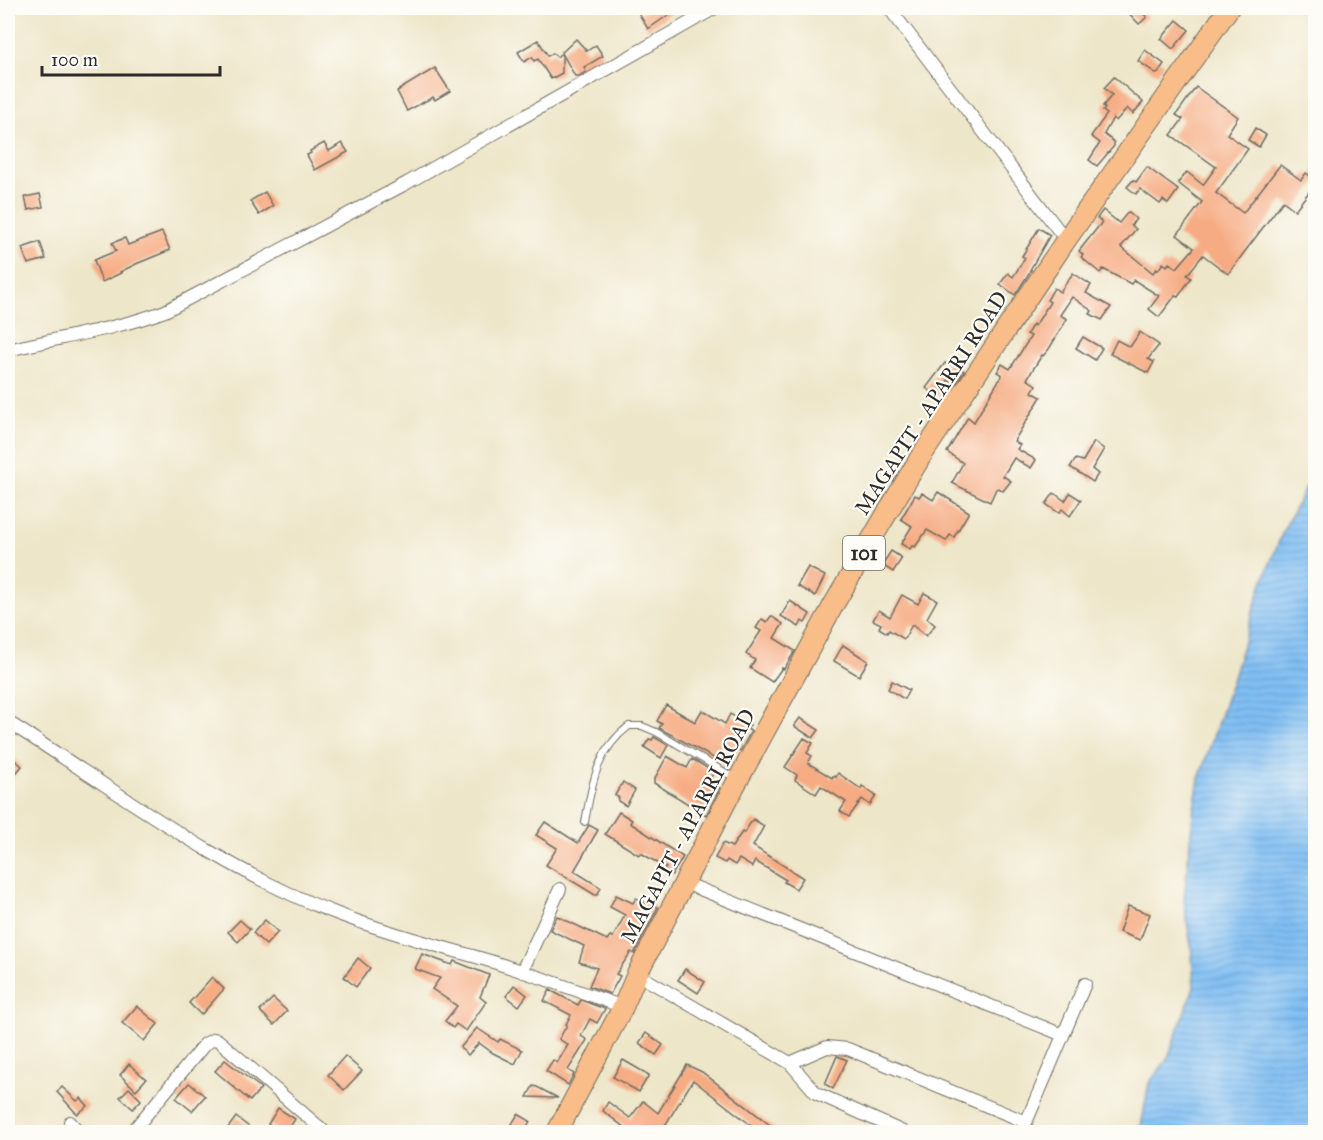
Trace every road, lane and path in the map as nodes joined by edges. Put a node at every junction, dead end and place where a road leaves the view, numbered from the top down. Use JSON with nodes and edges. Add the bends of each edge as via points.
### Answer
{"nodes":[{"id":1,"x":715,"y":8,"type":"edge"},
{"id":2,"x":889,"y":8,"type":"edge"},
{"id":3,"x":1229,"y":8,"type":"edge"},
{"id":4,"x":1066,"y":240,"type":"junction"},
{"id":5,"x":8,"y":350,"type":"edge"},
{"id":6,"x":8,"y":722,"type":"edge"},
{"id":7,"x":738,"y":780,"type":"junction"},
{"id":8,"x":585,"y":822,"type":"dead end"},
{"id":9,"x":685,"y":883,"type":"junction"},
{"id":10,"x":560,"y":889,"type":"dead end"},
{"id":11,"x":522,"y":971,"type":"junction"},
{"id":12,"x":638,"y":974,"type":"junction"},
{"id":13,"x":1085,"y":984,"type":"dead end"},
{"id":14,"x":623,"y":1007,"type":"junction"},
{"id":15,"x":1064,"y":1035,"type":"junction"},
{"id":16,"x":790,"y":1063,"type":"junction"},
{"id":17,"x":70,"y":1122,"type":"dead end"},
{"id":18,"x":1024,"y":1127,"type":"edge"},
{"id":19,"x":561,"y":1129,"type":"edge"},
{"id":20,"x":79,"y":1132,"type":"edge"},
{"id":21,"x":132,"y":1132,"type":"edge"},
{"id":22,"x":325,"y":1132,"type":"edge"},
{"id":23,"x":903,"y":1132,"type":"edge"}],
"edges":[{"from":1,"to":5,"type":"street","via":[[417,178],[165,311]]},
{"from":2,"to":4,"type":"street"},
{"from":3,"to":4,"type":"main road","name":"MAGAPIT - APARRI ROAD","number":"101"},
{"from":4,"to":7,"type":"main road","name":"MAGAPIT - APARRI ROAD","number":"101","via":[[920,458],[834,604]]},
{"from":6,"to":11,"type":"street","via":[[174,830],[264,881],[337,914]]},
{"from":7,"to":8,"type":"lane","via":[[656,732],[629,726],[603,755],[593,776]]},
{"from":7,"to":9,"type":"main road","name":"MAGAPIT - APARRI ROAD","number":"101"},
{"from":9,"to":12,"type":"main road","name":"MAGAPIT - APARRI ROAD","number":"101"},
{"from":9,"to":15,"type":"street"},
{"from":10,"to":11,"type":"street"},
{"from":11,"to":14,"type":"street"},
{"from":12,"to":14,"type":"main road","name":"MAGAPIT - APARRI ROAD","number":"101"},
{"from":12,"to":16,"type":"street"},
{"from":13,"to":15,"type":"street"},
{"from":14,"to":19,"type":"main road","name":"MAGAPIT - APARRI ROAD","number":"101"},
{"from":15,"to":18,"type":"street"},
{"from":16,"to":18,"type":"street","via":[[827,1047],[848,1049]]},
{"from":16,"to":23,"type":"street","via":[[816,1093]]},
{"from":17,"to":20,"type":"street"},
{"from":21,"to":22,"type":"street","via":[[205,1044],[214,1040]]}]}
